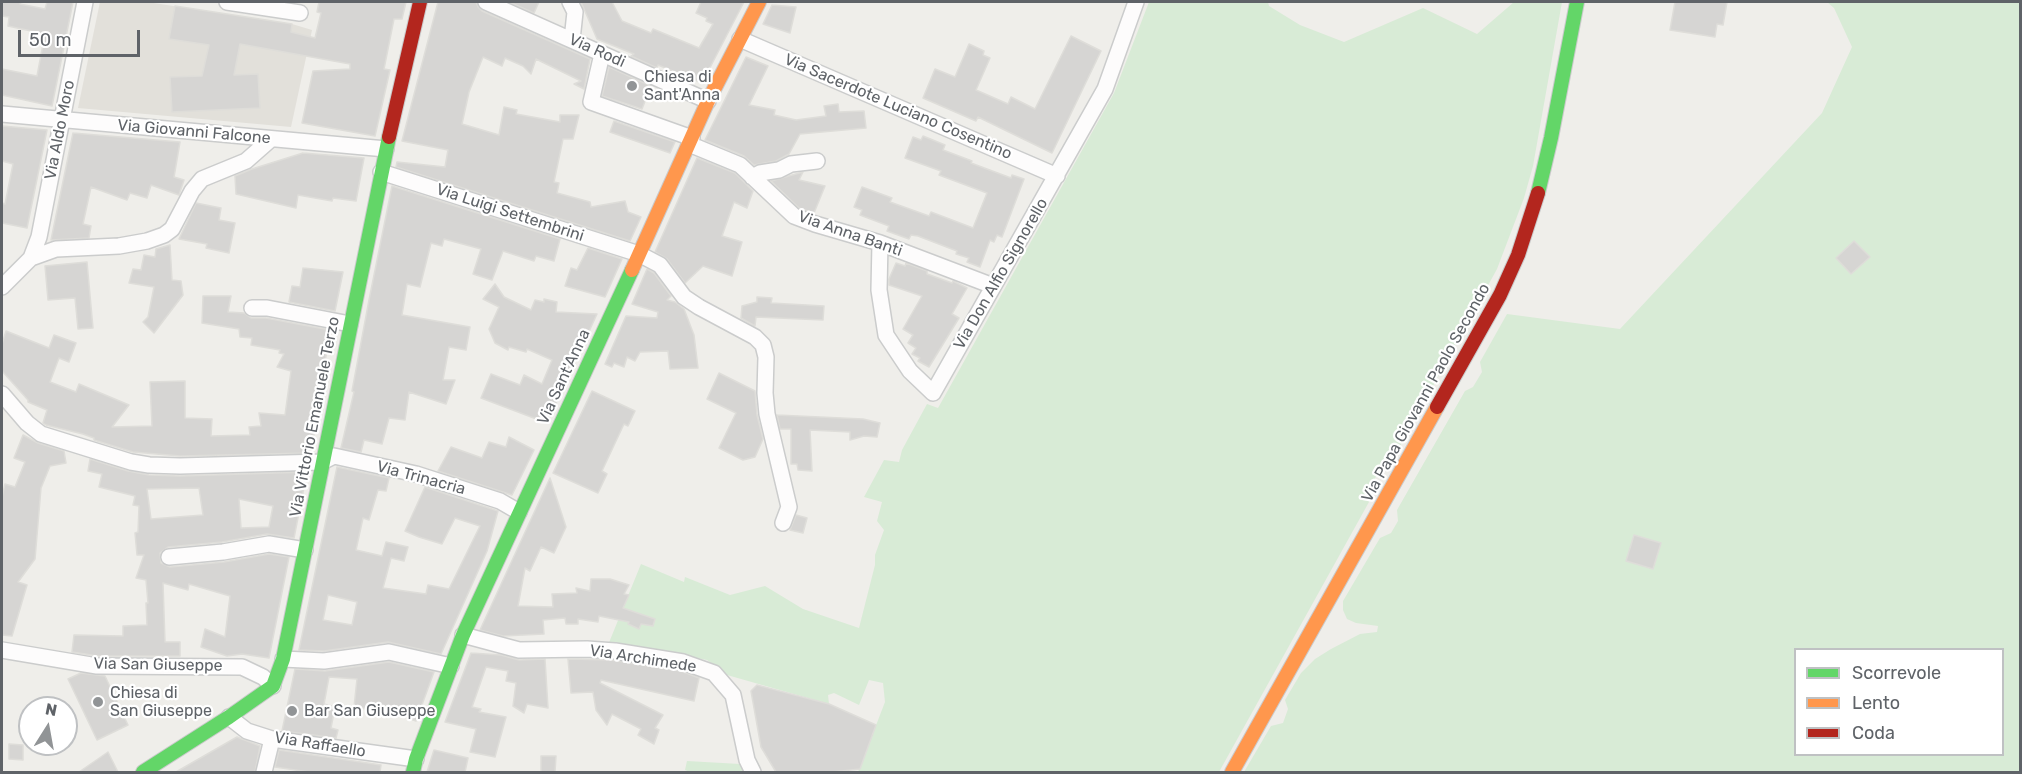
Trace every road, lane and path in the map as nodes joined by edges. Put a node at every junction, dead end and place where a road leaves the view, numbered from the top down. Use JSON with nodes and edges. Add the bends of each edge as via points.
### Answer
{"nodes":[{"id":1,"x":85,"y":2,"type":"edge"},
{"id":2,"x":227,"y":2,"type":"edge"},
{"id":3,"x":420,"y":2,"type":"edge"},
{"id":4,"x":486,"y":2,"type":"edge"},
{"id":5,"x":570,"y":2,"type":"edge"},
{"id":6,"x":759,"y":2,"type":"edge"},
{"id":7,"x":1136,"y":2,"type":"edge"},
{"id":8,"x":1577,"y":2,"type":"edge"},
{"id":9,"x":300,"y":13,"type":"dead end"},
{"id":10,"x":740,"y":39,"type":"junction"},
{"id":11,"x":572,"y":40,"type":"junction"},
{"id":12,"x":602,"y":54,"type":"junction"},
{"id":13,"x":708,"y":101,"type":"junction"},
{"id":14,"x":2,"y":114,"type":"edge"},
{"id":15,"x":61,"y":120,"type":"junction"},
{"id":16,"x":271,"y":140,"type":"junction"},
{"id":17,"x":690,"y":141,"type":"junction"},
{"id":18,"x":386,"y":149,"type":"junction"},
{"id":19,"x":817,"y":161,"type":"dead end"},
{"id":20,"x":381,"y":172,"type":"junction"},
{"id":21,"x":1057,"y":176,"type":"junction"},
{"id":22,"x":756,"y":182,"type":"junction"},
{"id":23,"x":880,"y":243,"type":"junction"},
{"id":24,"x":639,"y":254,"type":"junction"},
{"id":25,"x":31,"y":258,"type":"junction"},
{"id":26,"x":993,"y":286,"type":"junction"},
{"id":27,"x":2,"y":287,"type":"edge"},
{"id":28,"x":252,"y":308,"type":"dead end"},
{"id":29,"x":350,"y":324,"type":"junction"},
{"id":30,"x":2,"y":394,"type":"edge"},
{"id":31,"x":322,"y":462,"type":"junction"},
{"id":32,"x":519,"y":512,"type":"junction"},
{"id":33,"x":783,"y":523,"type":"dead end"},
{"id":34,"x":305,"y":550,"type":"junction"},
{"id":35,"x":169,"y":557,"type":"dead end"},
{"id":36,"x":463,"y":635,"type":"junction"},
{"id":37,"x":2,"y":650,"type":"edge"},
{"id":38,"x":283,"y":659,"type":"junction"},
{"id":39,"x":451,"y":666,"type":"junction"},
{"id":40,"x":273,"y":686,"type":"junction"},
{"id":41,"x":229,"y":717,"type":"junction"},
{"id":42,"x":272,"y":739,"type":"junction"},
{"id":43,"x":414,"y":766,"type":"edge"},
{"id":44,"x":143,"y":772,"type":"edge"},
{"id":45,"x":264,"y":772,"type":"edge"},
{"id":46,"x":753,"y":772,"type":"edge"},
{"id":47,"x":1232,"y":772,"type":"edge"}],
"edges":[{"from":1,"to":15,"type":"street","name":"Via Aldo Moro"},
{"from":2,"to":9,"type":"street"},
{"from":3,"to":18,"type":"street","name":"Via Vittorio Emanuele Terzo"},
{"from":4,"to":11,"type":"street","name":"Via Rodi"},
{"from":5,"to":11,"type":"street","via":[[575,12]]},
{"from":6,"to":10,"type":"street","name":"Via Sant'Anna"},
{"from":7,"to":21,"type":"street","name":"Via Don Alfio Signorello","via":[[1105,89]]},
{"from":8,"to":47,"type":"street","name":"Via Papa Giovanni Paolo Secondo","via":[[1551,138],[1533,213],[1518,255],[1500,295]]},
{"from":10,"to":13,"type":"street","name":"Via Sant'Anna"},
{"from":10,"to":21,"type":"street","name":"Via Sacerdote Luciano Cosentino"},
{"from":11,"to":12,"type":"street","name":"Via Rodi"},
{"from":12,"to":13,"type":"street","name":"Via Rodi"},
{"from":12,"to":17,"type":"street","name":"Via Anna Banti","via":[[591,102]]},
{"from":13,"to":17,"type":"street","name":"Via Sant'Anna"},
{"from":14,"to":15,"type":"street","name":"Via Giovanni Falcone"},
{"from":15,"to":16,"type":"street","name":"Via Giovanni Falcone"},
{"from":15,"to":25,"type":"street","name":"Via Aldo Moro","via":[[39,237]]},
{"from":16,"to":18,"type":"street","name":"Via Giovanni Falcone"},
{"from":16,"to":25,"type":"street","via":[[246,161],[202,179],[172,229],[164,235],[119,246],[56,249]]},
{"from":17,"to":22,"type":"street","name":"Via Anna Banti","via":[[740,165]]},
{"from":17,"to":24,"type":"street","name":"Via Sant'Anna"},
{"from":18,"to":20,"type":"street","name":"Via Vittorio Emanuele Terzo"},
{"from":19,"to":22,"type":"street","via":[[760,173]]},
{"from":20,"to":24,"type":"street","name":"Via Luigi Settembrini"},
{"from":20,"to":29,"type":"street","name":"Via Vittorio Emanuele Terzo"},
{"from":21,"to":26,"type":"street","name":"Via Don Alfio Signorello"},
{"from":22,"to":23,"type":"street","name":"Via Anna Banti","via":[[794,216]]},
{"from":23,"to":26,"type":"street","name":"Via Anna Banti"},
{"from":23,"to":26,"type":"street","name":"Via Don Alfio Signorello","via":[[879,290],[886,335],[910,371],[933,393]]},
{"from":24,"to":32,"type":"street","name":"Via Sant'Anna"},
{"from":24,"to":33,"type":"street","name":"Via Luigi Settembrini","via":[[660,265],[684,297],[763,345],[767,414],[789,507]]},
{"from":25,"to":27,"type":"street"},
{"from":28,"to":29,"type":"street"},
{"from":29,"to":31,"type":"street","name":"Via Vittorio Emanuele Terzo"},
{"from":30,"to":31,"type":"street","name":"Via Trinacria","via":[[41,434],[131,462],[180,466]]},
{"from":31,"to":32,"type":"street","name":"Via Trinacria","via":[[334,456],[416,474],[500,501]]},
{"from":31,"to":34,"type":"street","name":"Via Vittorio Emanuele Terzo"},
{"from":32,"to":36,"type":"street","name":"Via Sant'Anna"},
{"from":34,"to":35,"type":"street","via":[[269,544]]},
{"from":34,"to":38,"type":"street","name":"Via Vittorio Emanuele Terzo"},
{"from":36,"to":39,"type":"street","name":"Via Sant'Anna"},
{"from":36,"to":46,"type":"street","name":"Via Archimede","via":[[519,650],[615,651],[683,662],[714,673],[733,695]]},
{"from":37,"to":40,"type":"street","name":"Via San Giuseppe","via":[[97,666],[242,667]]},
{"from":38,"to":39,"type":"street","via":[[324,661],[389,652]]},
{"from":38,"to":40,"type":"street","name":"Via Vittorio Emanuele Terzo"},
{"from":39,"to":43,"type":"street","name":"Via Sant'Anna"},
{"from":40,"to":41,"type":"street"},
{"from":41,"to":42,"type":"street","name":"Via Raffaello","via":[[247,731]]},
{"from":41,"to":44,"type":"street"},
{"from":42,"to":43,"type":"street","name":"Via Raffaello"},
{"from":42,"to":45,"type":"street"}]}
